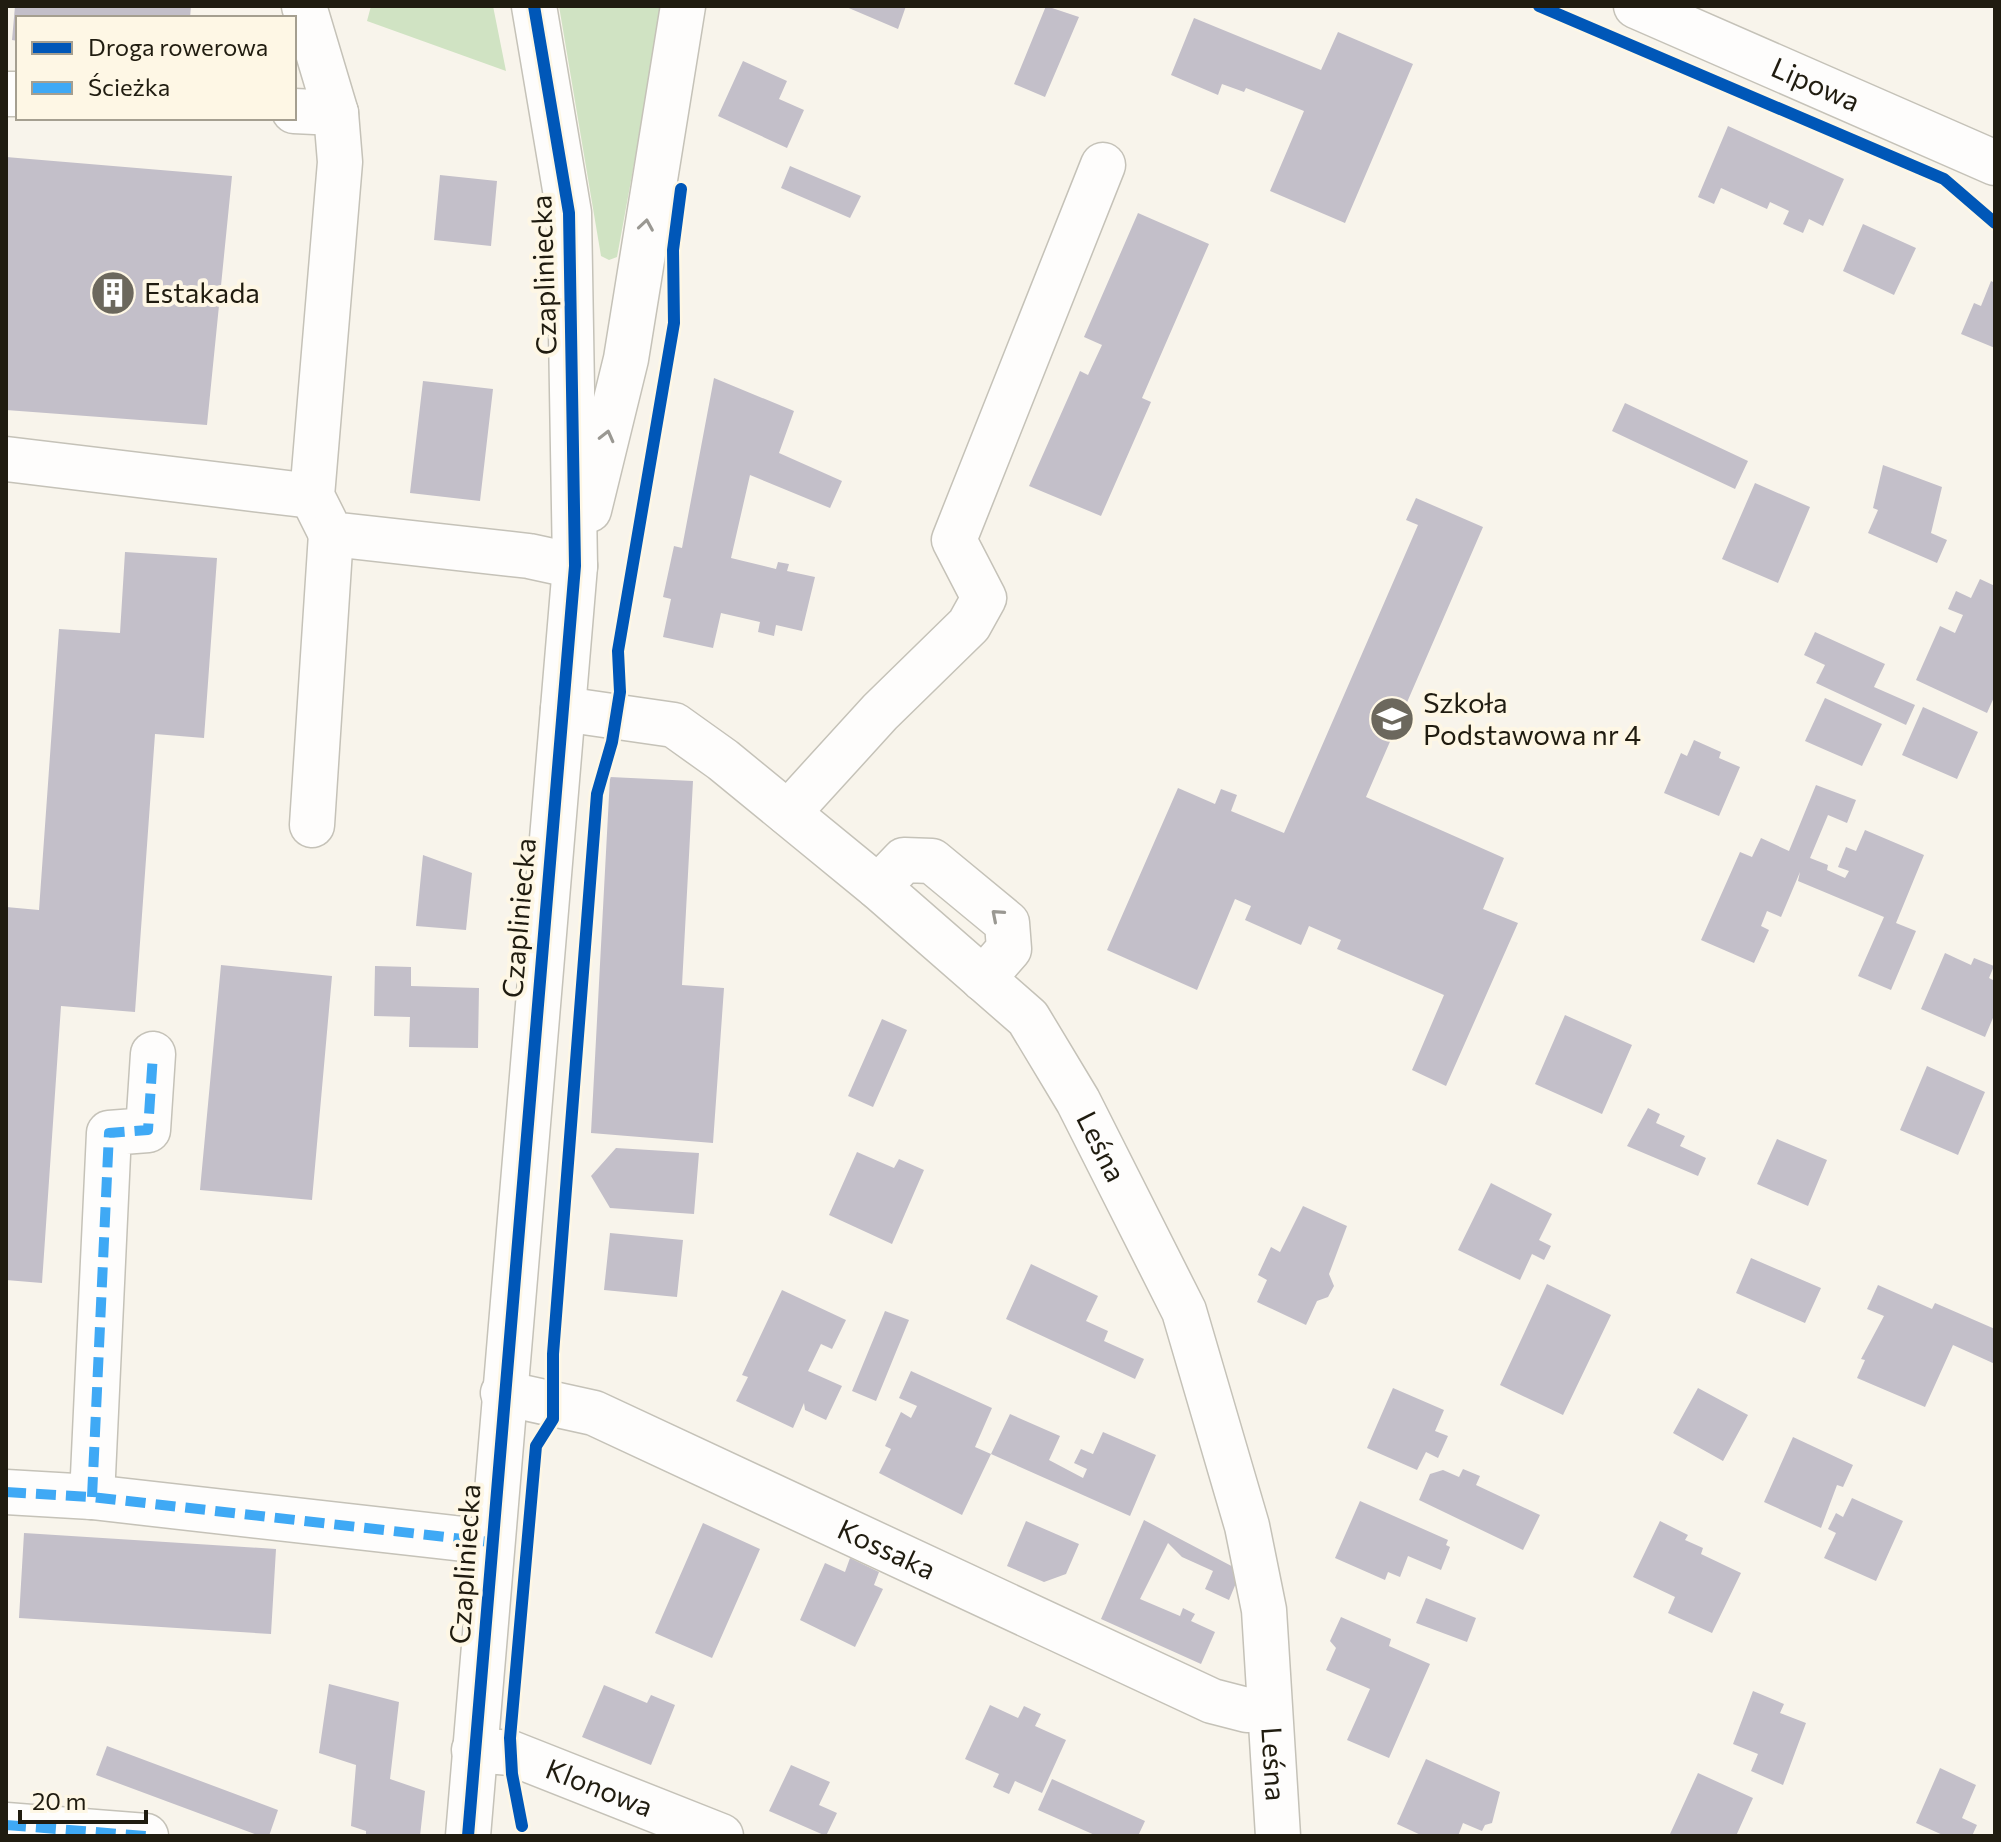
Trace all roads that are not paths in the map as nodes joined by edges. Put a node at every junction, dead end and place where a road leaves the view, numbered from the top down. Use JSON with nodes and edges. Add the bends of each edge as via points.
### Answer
{"nodes":[{"id":1,"x":304,"y":6,"type":"edge"},
{"id":2,"x":534,"y":6,"type":"edge"},
{"id":3,"x":683,"y":6,"type":"edge"},
{"id":4,"x":1636,"y":6,"type":"edge"},
{"id":5,"x":315,"y":112,"type":"edge"},
{"id":6,"x":1995,"y":163,"type":"edge"},
{"id":7,"x":1103,"y":165,"type":"dead end"},
{"id":8,"x":6,"y":459,"type":"edge"},
{"id":9,"x":321,"y":515,"type":"junction"},
{"id":10,"x":575,"y":566,"type":"junction"},
{"id":11,"x":563,"y":709,"type":"junction"},
{"id":12,"x":788,"y":813,"type":"junction"},
{"id":13,"x":312,"y":825,"type":"dead end"},
{"id":14,"x":878,"y":887,"type":"junction"},
{"id":15,"x":983,"y":979,"type":"junction"},
{"id":16,"x":153,"y":1054,"type":"dead end"},
{"id":17,"x":503,"y":1393,"type":"junction"},
{"id":18,"x":6,"y":1492,"type":"edge"},
{"id":19,"x":92,"y":1497,"type":"junction"},
{"id":20,"x":490,"y":1542,"type":"junction"},
{"id":21,"x":1268,"y":1709,"type":"junction"},
{"id":22,"x":474,"y":1750,"type":"junction"},
{"id":23,"x":6,"y":1825,"type":"edge"},
{"id":24,"x":146,"y":1836,"type":"edge"},
{"id":25,"x":468,"y":1836,"type":"edge"},
{"id":26,"x":721,"y":1836,"type":"edge"},
{"id":27,"x":1278,"y":1836,"type":"edge"}],
"edges":[{"from":1,"to":5,"type":"street"},
{"from":2,"to":10,"type":"street","name":"Czapliniecka","via":[[569,213]]},
{"from":10,"to":3,"type":"street","name":"Czapliniecka","one_way":true,"via":[[626,359]]},
{"from":4,"to":6,"type":"street","name":"Lipowa"},
{"from":5,"to":9,"type":"street","via":[[340,162]]},
{"from":7,"to":12,"type":"street","via":[[954,540],[984,598],[969,625]]},
{"from":8,"to":9,"type":"street"},
{"from":9,"to":10,"type":"street"},
{"from":9,"to":13,"type":"street"},
{"from":10,"to":11,"type":"street","name":"Czapliniecka"},
{"from":11,"to":12,"type":"street","name":"Leśna","via":[[674,725]]},
{"from":11,"to":17,"type":"street","name":"Czapliniecka"},
{"from":12,"to":14,"type":"street","name":"Leśna"},
{"from":14,"to":15,"type":"street","name":"Leśna"},
{"from":15,"to":14,"type":"street","one_way":true,"via":[[1009,949],[1007,923],[932,861],[904,860]]},
{"from":15,"to":21,"type":"street","name":"Leśna","via":[[1028,1018],[1078,1101],[1184,1311],[1247,1526],[1264,1610]]},
{"from":16,"to":19,"type":"street","via":[[148,1130],[109,1133]]},
{"from":17,"to":20,"type":"street","name":"Czapliniecka"},
{"from":17,"to":21,"type":"street","name":"Kossaka","via":[[594,1413],[1212,1701]]},
{"from":18,"to":19,"type":"street"},
{"from":19,"to":20,"type":"street"},
{"from":20,"to":22,"type":"street","name":"Czapliniecka"},
{"from":21,"to":27,"type":"street","name":"Leśna"},
{"from":22,"to":25,"type":"street","name":"Czapliniecka"},
{"from":22,"to":26,"type":"street","name":"Klonowa","via":[[511,1753]]},
{"from":23,"to":24,"type":"street"}]}
